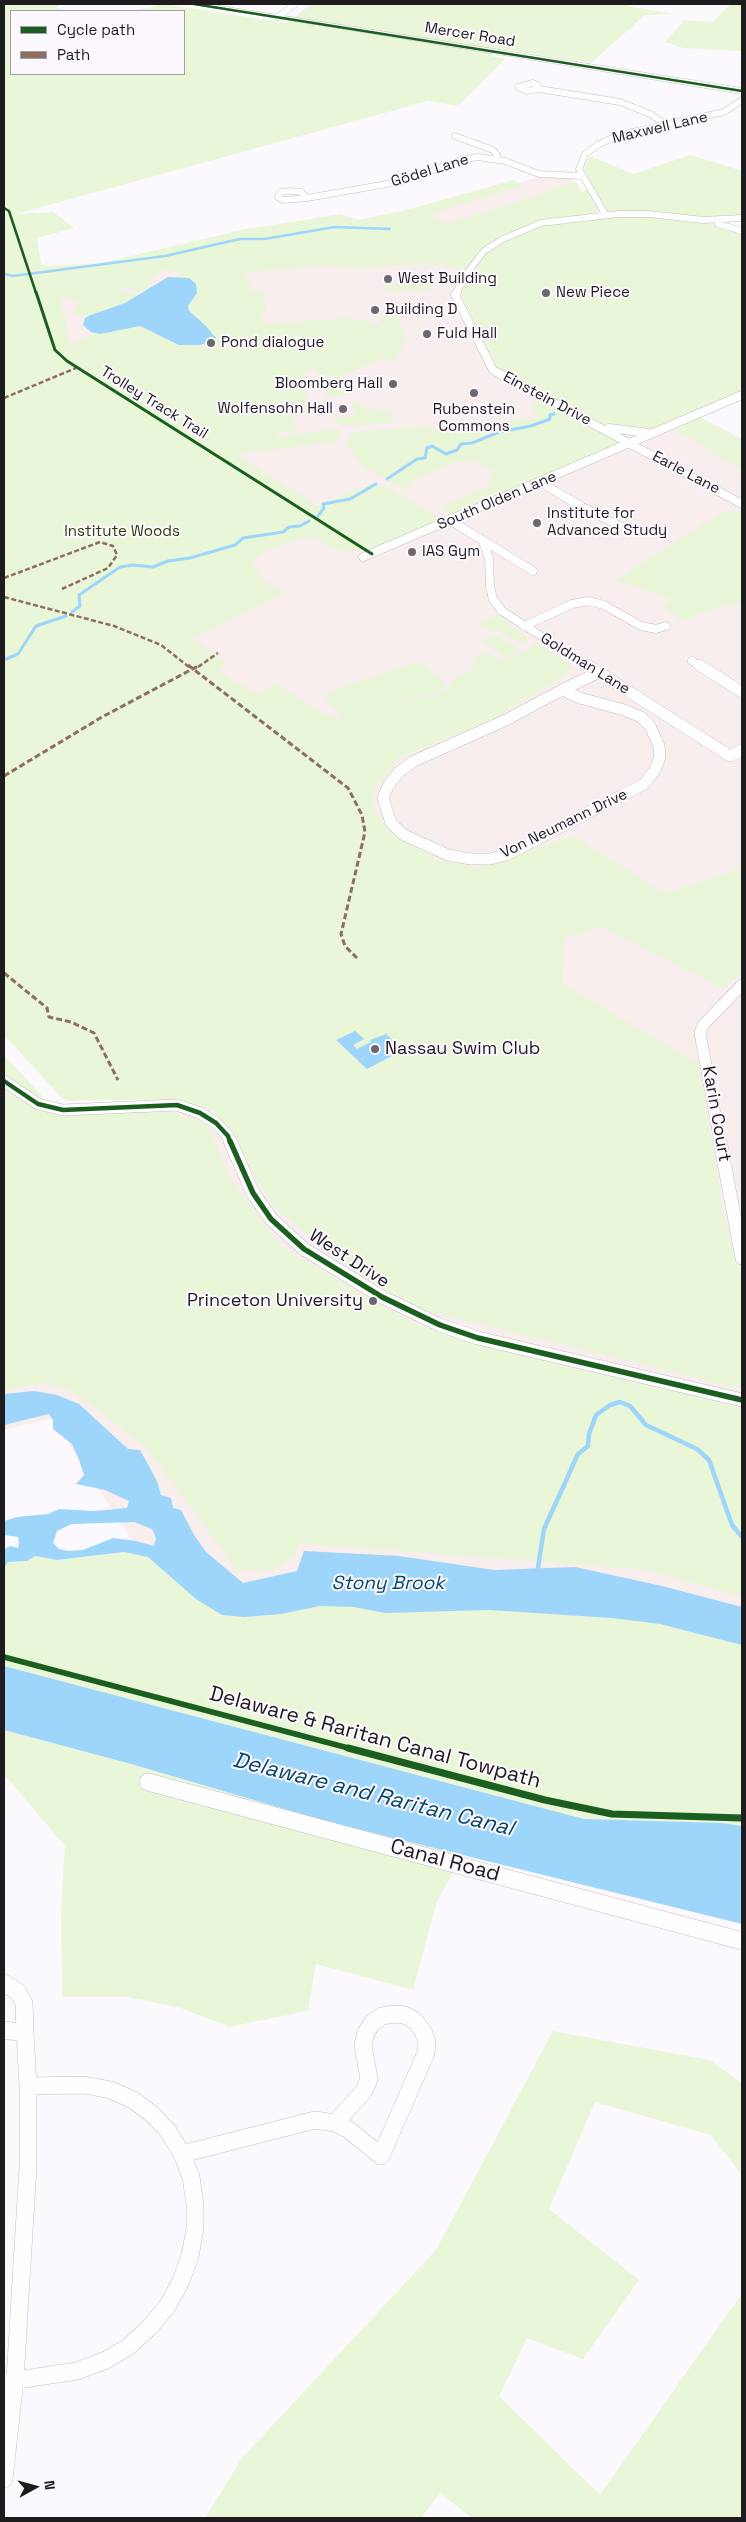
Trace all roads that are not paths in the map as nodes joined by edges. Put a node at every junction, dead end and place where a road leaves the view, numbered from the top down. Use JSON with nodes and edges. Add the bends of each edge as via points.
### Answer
{"nodes":[{"id":1,"x":194,"y":4,"type":"edge"},
{"id":2,"x":295,"y":4,"type":"edge"},
{"id":3,"x":278,"y":17,"type":"junction"},
{"id":4,"x":539,"y":89,"type":"dead end"},
{"id":5,"x":742,"y":91,"type":"edge"},
{"id":6,"x":742,"y":100,"type":"edge"},
{"id":7,"x":666,"y":125,"type":"junction"},
{"id":8,"x":455,"y":136,"type":"dead end"},
{"id":9,"x":495,"y":158,"type":"junction"},
{"id":10,"x":582,"y":176,"type":"junction"},
{"id":11,"x":307,"y":198,"type":"dead end"},
{"id":12,"x":605,"y":214,"type":"junction"},
{"id":13,"x":742,"y":218,"type":"edge"},
{"id":14,"x":702,"y":220,"type":"junction"},
{"id":15,"x":742,"y":231,"type":"edge"},
{"id":16,"x":742,"y":396,"type":"edge"},
{"id":17,"x":594,"y":424,"type":"junction"},
{"id":18,"x":654,"y":433,"type":"junction"},
{"id":19,"x":631,"y":443,"type":"junction"},
{"id":20,"x":542,"y":482,"type":"junction"},
{"id":21,"x":742,"y":504,"type":"edge"},
{"id":22,"x":451,"y":521,"type":"junction"},
{"id":23,"x":624,"y":528,"type":"dead end"},
{"id":24,"x":483,"y":542,"type":"junction"},
{"id":25,"x":363,"y":557,"type":"dead end"},
{"id":26,"x":533,"y":571,"type":"dead end"},
{"id":27,"x":524,"y":626,"type":"junction"},
{"id":28,"x":666,"y":626,"type":"dead end"},
{"id":29,"x":692,"y":661,"type":"dead end"},
{"id":30,"x":599,"y":672,"type":"junction"},
{"id":31,"x":562,"y":690,"type":"junction"},
{"id":32,"x":742,"y":692,"type":"edge"},
{"id":33,"x":742,"y":750,"type":"edge"},
{"id":34,"x":742,"y":985,"type":"edge"},
{"id":35,"x":4,"y":1081,"type":"edge"},
{"id":36,"x":742,"y":1258,"type":"edge"},
{"id":37,"x":742,"y":1400,"type":"edge"},
{"id":38,"x":148,"y":1782,"type":"dead end"},
{"id":39,"x":742,"y":1941,"type":"edge"},
{"id":40,"x":4,"y":1983,"type":"edge"},
{"id":41,"x":4,"y":2030,"type":"edge"},
{"id":42,"x":25,"y":2033,"type":"junction"},
{"id":43,"x":28,"y":2086,"type":"junction"},
{"id":44,"x":335,"y":2123,"type":"junction"},
{"id":45,"x":182,"y":2154,"type":"junction"},
{"id":46,"x":9,"y":2381,"type":"edge"},
{"id":47,"x":4,"y":2479,"type":"edge"}],
"edges":[{"from":1,"to":3,"type":"main road","name":"Mercer Road"},
{"from":2,"to":3,"type":"street"},
{"from":3,"to":5,"type":"main road","name":"Mercer Road"},
{"from":4,"to":7,"type":"street","via":[[620,102],[650,114]]},
{"from":6,"to":7,"type":"street","name":"Maxwell Lane","via":[[724,112]]},
{"from":7,"to":10,"type":"street","name":"Maxwell Lane","via":[[630,132],[599,144],[582,158],[579,169]]},
{"from":8,"to":9,"type":"street","via":[[494,150]]},
{"from":9,"to":10,"type":"street","name":"Gödel Lane","via":[[539,174]]},
{"from":9,"to":11,"type":"street","name":"Gödel Lane","via":[[470,158],[404,180]]},
{"from":10,"to":12,"type":"street"},
{"from":12,"to":14,"type":"street","name":"Einstein Drive","via":[[649,214]]},
{"from":12,"to":17,"type":"street","name":"Einstein Drive","via":[[542,223],[503,239],[477,258],[455,295],[493,370]]},
{"from":13,"to":14,"type":"street","name":"Einstein Drive"},
{"from":14,"to":15,"type":"street","name":"Einstein Drive"},
{"from":16,"to":18,"type":"street","name":"South Olden Lane"},
{"from":17,"to":18,"type":"street"},
{"from":17,"to":19,"type":"street","name":"Einstein Drive"},
{"from":18,"to":19,"type":"street","name":"South Olden Lane"},
{"from":19,"to":20,"type":"street","name":"South Olden Lane"},
{"from":19,"to":21,"type":"street","name":"Earle Lane"},
{"from":20,"to":22,"type":"street","name":"South Olden Lane"},
{"from":20,"to":23,"type":"street"},
{"from":22,"to":24,"type":"street"},
{"from":22,"to":25,"type":"street","name":"South Olden Lane"},
{"from":24,"to":26,"type":"street"},
{"from":24,"to":27,"type":"street","name":"Goldman Lane","via":[[489,558],[493,599]]},
{"from":27,"to":28,"type":"street","via":[[572,604],[588,601],[642,626],[656,629]]},
{"from":27,"to":30,"type":"street","name":"Goldman Lane"},
{"from":29,"to":32,"type":"street"},
{"from":30,"to":31,"type":"street","name":"Von Neumann Drive"},
{"from":30,"to":33,"type":"street","name":"Goldman Lane","via":[[730,756]]},
{"from":31,"to":31,"type":"street","name":"Von Neumann Drive","via":[[506,720],[422,757],[399,772],[383,798],[391,823],[404,835],[448,855],[490,859],[506,855],[644,784],[660,757],[650,726],[641,717],[624,710]]},
{"from":34,"to":36,"type":"street","name":"Karin Court","via":[[703,1025],[700,1033]]},
{"from":35,"to":37,"type":"street","name":"West Drive","via":[[38,1104],[63,1110],[145,1104],[177,1105],[200,1113],[216,1122],[228,1136],[233,1154],[253,1193],[272,1219],[304,1249],[382,1297],[440,1325],[478,1338]]},
{"from":38,"to":39,"type":"street","name":"Canal Road"},
{"from":40,"to":42,"type":"street","via":[[18,1992],[24,2003]]},
{"from":41,"to":42,"type":"street"},
{"from":42,"to":43,"type":"street"},
{"from":43,"to":45,"type":"street","via":[[84,2085],[111,2090],[133,2100],[152,2115],[168,2131]]},
{"from":43,"to":46,"type":"street","via":[[28,2166]]},
{"from":44,"to":44,"type":"street","via":[[381,2156],[426,2053],[423,2030],[415,2021],[405,2015],[394,2014],[382,2016],[372,2023],[363,2045],[369,2079],[364,2092]]},
{"from":44,"to":45,"type":"street","via":[[315,2120]]},
{"from":45,"to":46,"type":"street","via":[[191,2177],[195,2229],[187,2265],[168,2304],[150,2328],[106,2360],[77,2371]]},
{"from":46,"to":47,"type":"street"}]}
